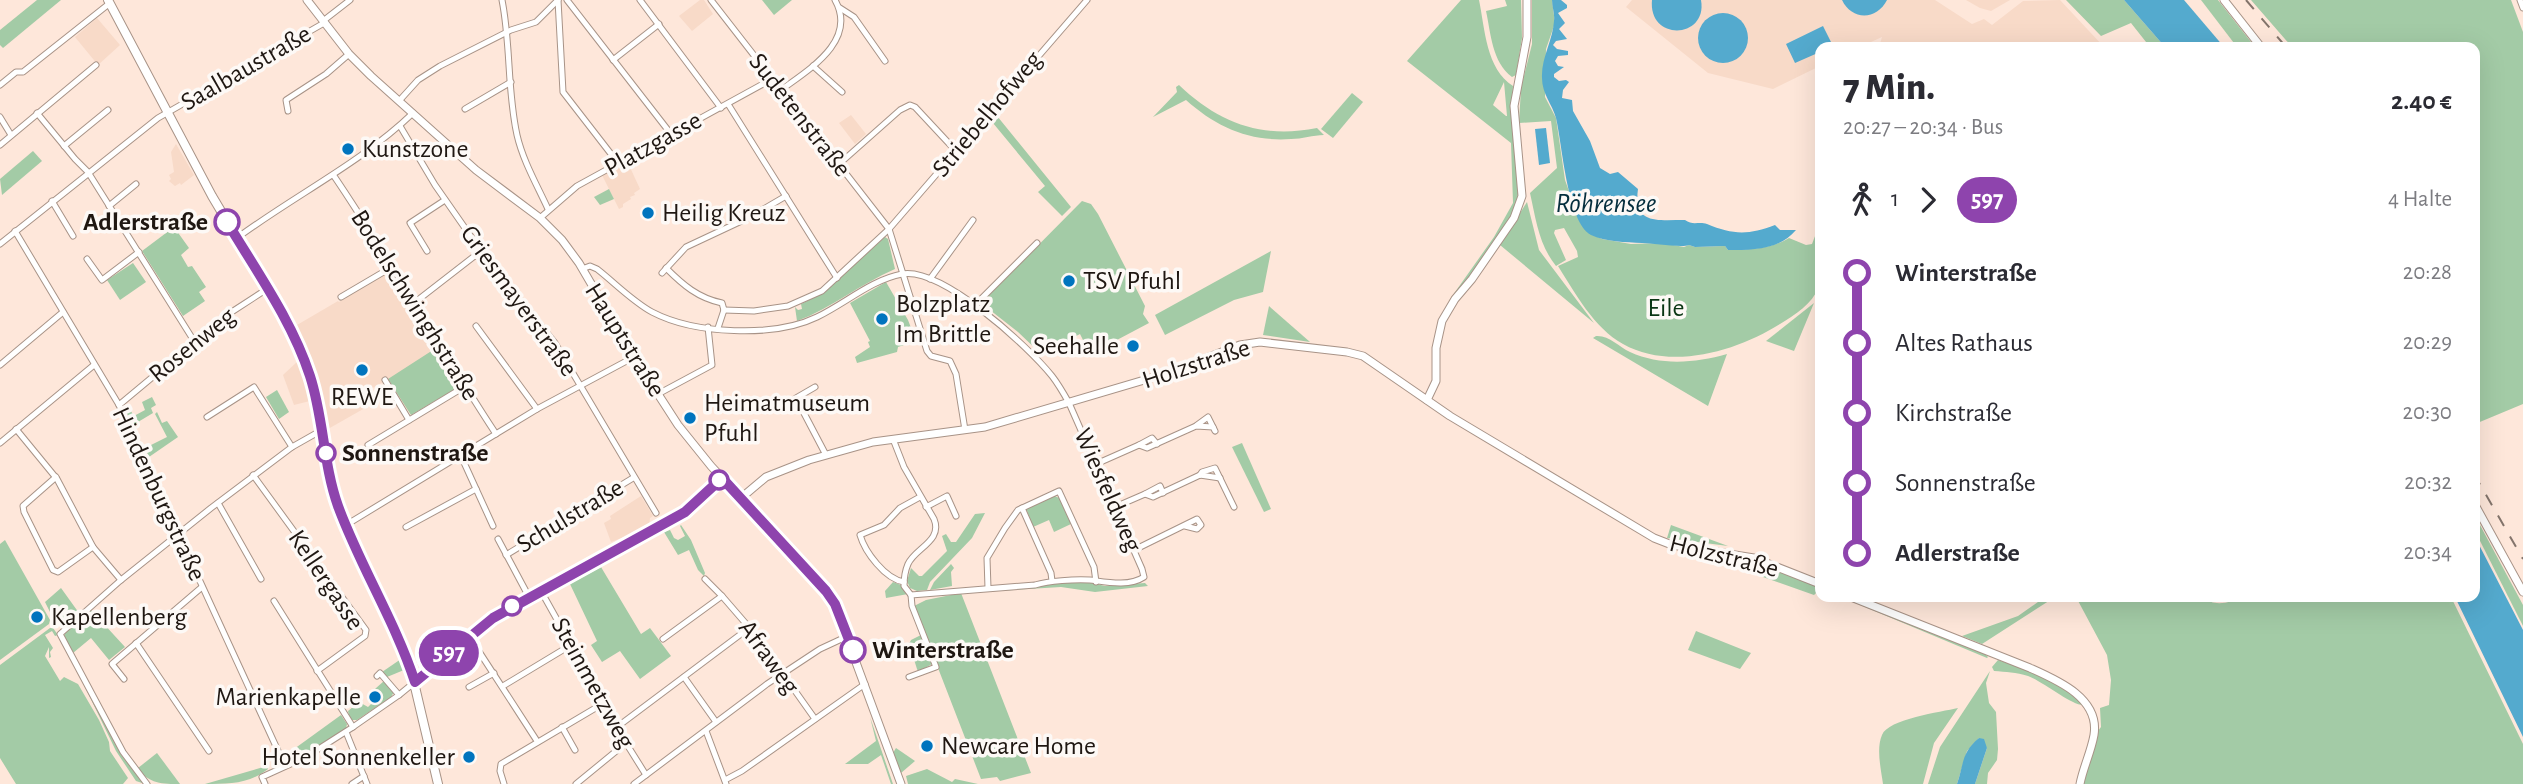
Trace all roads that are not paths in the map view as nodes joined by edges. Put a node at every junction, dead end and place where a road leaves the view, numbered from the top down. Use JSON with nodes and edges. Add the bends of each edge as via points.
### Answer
{"nodes":[{"id":1,"x":307,"y":0,"type":"edge"},
{"id":2,"x":351,"y":0,"type":"edge"},
{"id":3,"x":502,"y":0,"type":"edge"},
{"id":4,"x":558,"y":0,"type":"edge"},
{"id":5,"x":567,"y":0,"type":"edge"},
{"id":6,"x":640,"y":0,"type":"edge"},
{"id":7,"x":710,"y":0,"type":"edge"},
{"id":8,"x":835,"y":0,"type":"edge"},
{"id":9,"x":1087,"y":0,"type":"edge"},
{"id":10,"x":1527,"y":0,"type":"edge"},
{"id":11,"x":2224,"y":0,"type":"edge"},
{"id":12,"x":2520,"y":0,"type":"edge"},
{"id":13,"x":109,"y":1,"type":"edge"},
{"id":14,"x":839,"y":7,"type":"junction"},
{"id":15,"x":2523,"y":8,"type":"edge"},
{"id":16,"x":848,"y":15,"type":"junction"},
{"id":17,"x":840,"y":21,"type":"junction"},
{"id":18,"x":323,"y":22,"type":"junction"},
{"id":19,"x":659,"y":24,"type":"junction"},
{"id":20,"x":508,"y":32,"type":"junction"},
{"id":21,"x":2257,"y":42,"type":"edge"},
{"id":22,"x":349,"y":54,"type":"junction"},
{"id":23,"x":613,"y":60,"type":"junction"},
{"id":24,"x":885,"y":61,"type":"dead end"},
{"id":25,"x":96,"y":65,"type":"dead end"},
{"id":26,"x":813,"y":66,"type":"junction"},
{"id":27,"x":772,"y":79,"type":"junction"},
{"id":28,"x":511,"y":82,"type":"junction"},
{"id":29,"x":0,"y":85,"type":"edge"},
{"id":30,"x":781,"y":90,"type":"junction"},
{"id":31,"x":842,"y":92,"type":"dead end"},
{"id":32,"x":399,"y":101,"type":"junction"},
{"id":33,"x":728,"y":104,"type":"junction"},
{"id":34,"x":465,"y":108,"type":"dead end"},
{"id":35,"x":721,"y":108,"type":"junction"},
{"id":36,"x":108,"y":110,"type":"dead end"},
{"id":37,"x":288,"y":111,"type":"dead end"},
{"id":38,"x":168,"y":113,"type":"junction"},
{"id":39,"x":413,"y":113,"type":"junction"},
{"id":40,"x":37,"y":114,"type":"junction"},
{"id":41,"x":0,"y":117,"type":"edge"},
{"id":42,"x":400,"y":126,"type":"junction"},
{"id":43,"x":671,"y":134,"type":"junction"},
{"id":44,"x":11,"y":135,"type":"junction"},
{"id":45,"x":0,"y":145,"type":"edge"},
{"id":46,"x":64,"y":146,"type":"junction"},
{"id":47,"x":956,"y":151,"type":"junction"},
{"id":48,"x":618,"y":163,"type":"junction"},
{"id":49,"x":838,"y":165,"type":"junction"},
{"id":50,"x":88,"y":172,"type":"junction"},
{"id":51,"x":334,"y":176,"type":"junction"},
{"id":52,"x":136,"y":184,"type":"dead end"},
{"id":53,"x":786,"y":196,"type":"junction"},
{"id":54,"x":445,"y":200,"type":"junction"},
{"id":55,"x":52,"y":201,"type":"junction"},
{"id":56,"x":109,"y":206,"type":"junction"},
{"id":57,"x":548,"y":209,"type":"junction"},
{"id":58,"x":540,"y":218,"type":"junction"},
{"id":59,"x":973,"y":220,"type":"dead end"},
{"id":60,"x":889,"y":229,"type":"junction"},
{"id":61,"x":15,"y":231,"type":"junction"},
{"id":62,"x":73,"y":236,"type":"dead end"},
{"id":63,"x":237,"y":238,"type":"junction"},
{"id":64,"x":1037,"y":243,"type":"dead end"},
{"id":65,"x":0,"y":244,"type":"edge"},
{"id":66,"x":139,"y":251,"type":"junction"},
{"id":67,"x":427,"y":251,"type":"dead end"},
{"id":68,"x":481,"y":251,"type":"junction"},
{"id":69,"x":87,"y":260,"type":"dead end"},
{"id":70,"x":392,"y":267,"type":"junction"},
{"id":71,"x":582,"y":269,"type":"junction"},
{"id":72,"x":902,"y":275,"type":"junction"},
{"id":73,"x":837,"y":278,"type":"junction"},
{"id":74,"x":930,"y":279,"type":"junction"},
{"id":75,"x":267,"y":289,"type":"junction"},
{"id":76,"x":341,"y":297,"type":"dead end"},
{"id":77,"x":414,"y":303,"type":"junction"},
{"id":78,"x":975,"y":305,"type":"junction"},
{"id":79,"x":724,"y":310,"type":"junction"},
{"id":80,"x":63,"y":312,"type":"junction"},
{"id":81,"x":476,"y":326,"type":"dead end"},
{"id":82,"x":708,"y":327,"type":"junction"},
{"id":83,"x":718,"y":328,"type":"junction"},
{"id":84,"x":194,"y":341,"type":"junction"},
{"id":85,"x":634,"y":357,"type":"junction"},
{"id":86,"x":0,"y":365,"type":"edge"},
{"id":87,"x":94,"y":365,"type":"junction"},
{"id":88,"x":385,"y":380,"type":"dead end"},
{"id":89,"x":580,"y":385,"type":"junction"},
{"id":90,"x":464,"y":387,"type":"junction"},
{"id":91,"x":815,"y":387,"type":"dead end"},
{"id":92,"x":658,"y":394,"type":"junction"},
{"id":93,"x":1427,"y":400,"type":"junction"},
{"id":94,"x":1069,"y":403,"type":"junction"},
{"id":95,"x":119,"y":405,"type":"junction"},
{"id":96,"x":537,"y":409,"type":"junction"},
{"id":97,"x":207,"y":417,"type":"dead end"},
{"id":98,"x":409,"y":420,"type":"junction"},
{"id":99,"x":16,"y":429,"type":"junction"},
{"id":100,"x":322,"y":429,"type":"junction"},
{"id":101,"x":1214,"y":429,"type":"dead end"},
{"id":102,"x":965,"y":430,"type":"junction"},
{"id":103,"x":496,"y":434,"type":"junction"},
{"id":104,"x":893,"y":439,"type":"junction"},
{"id":105,"x":0,"y":443,"type":"edge"},
{"id":106,"x":368,"y":445,"type":"dead end"},
{"id":107,"x":292,"y":447,"type":"junction"},
{"id":108,"x":825,"y":455,"type":"junction"},
{"id":109,"x":461,"y":456,"type":"junction"},
{"id":110,"x":1096,"y":464,"type":"junction"},
{"id":111,"x":253,"y":475,"type":"junction"},
{"id":112,"x":1200,"y":475,"type":"junction"},
{"id":113,"x":56,"y":477,"type":"junction"},
{"id":114,"x":633,"y":478,"type":"junction"},
{"id":115,"x":722,"y":478,"type":"junction"},
{"id":116,"x":1220,"y":478,"type":"junction"},
{"id":117,"x":476,"y":489,"type":"junction"},
{"id":118,"x":920,"y":497,"type":"junction"},
{"id":119,"x":741,"y":498,"type":"junction"},
{"id":120,"x":218,"y":503,"type":"junction"},
{"id":121,"x":926,"y":507,"type":"junction"},
{"id":122,"x":1234,"y":507,"type":"dead end"},
{"id":123,"x":1022,"y":508,"type":"junction"},
{"id":124,"x":1115,"y":508,"type":"junction"},
{"id":125,"x":656,"y":513,"type":"dead end"},
{"id":126,"x":2480,"y":514,"type":"edge"},
{"id":127,"x":956,"y":516,"type":"dead end"},
{"id":128,"x":346,"y":525,"type":"junction"},
{"id":129,"x":492,"y":526,"type":"dead end"},
{"id":130,"x":1185,"y":526,"type":"dead end"},
{"id":131,"x":407,"y":527,"type":"dead end"},
{"id":132,"x":178,"y":534,"type":"junction"},
{"id":133,"x":498,"y":539,"type":"dead end"},
{"id":134,"x":93,"y":547,"type":"junction"},
{"id":135,"x":1134,"y":550,"type":"junction"},
{"id":136,"x":506,"y":555,"type":"junction"},
{"id":137,"x":261,"y":579,"type":"dead end"},
{"id":138,"x":705,"y":579,"type":"dead end"},
{"id":139,"x":121,"y":580,"type":"junction"},
{"id":140,"x":1052,"y":581,"type":"junction"},
{"id":141,"x":904,"y":582,"type":"junction"},
{"id":142,"x":1096,"y":582,"type":"junction"},
{"id":143,"x":1815,"y":582,"type":"edge"},
{"id":144,"x":202,"y":587,"type":"junction"},
{"id":145,"x":988,"y":587,"type":"junction"},
{"id":146,"x":541,"y":591,"type":"junction"},
{"id":147,"x":2523,"y":592,"type":"edge"},
{"id":148,"x":911,"y":594,"type":"junction"},
{"id":149,"x":722,"y":596,"type":"junction"},
{"id":150,"x":529,"y":597,"type":"junction"},
{"id":151,"x":274,"y":601,"type":"dead end"},
{"id":152,"x":1864,"y":602,"type":"edge"},
{"id":153,"x":750,"y":628,"type":"junction"},
{"id":154,"x":469,"y":636,"type":"junction"},
{"id":155,"x":848,"y":636,"type":"junction"},
{"id":156,"x":663,"y":639,"type":"dead end"},
{"id":157,"x":136,"y":643,"type":"junction"},
{"id":158,"x":571,"y":645,"type":"junction"},
{"id":159,"x":317,"y":671,"type":"junction"},
{"id":160,"x":494,"y":673,"type":"junction"},
{"id":161,"x":781,"y":674,"type":"junction"},
{"id":162,"x":377,"y":676,"type":"dead end"},
{"id":163,"x":684,"y":677,"type":"junction"},
{"id":164,"x":909,"y":677,"type":"dead end"},
{"id":165,"x":124,"y":679,"type":"dead end"},
{"id":166,"x":415,"y":682,"type":"junction"},
{"id":167,"x":865,"y":684,"type":"junction"},
{"id":168,"x":503,"y":686,"type":"junction"},
{"id":169,"x":469,"y":687,"type":"dead end"},
{"id":170,"x":400,"y":695,"type":"junction"},
{"id":171,"x":604,"y":703,"type":"junction"},
{"id":172,"x":815,"y":719,"type":"junction"},
{"id":173,"x":716,"y":722,"type":"junction"},
{"id":174,"x":353,"y":727,"type":"junction"},
{"id":175,"x":562,"y":727,"type":"junction"},
{"id":176,"x":617,"y":727,"type":"junction"},
{"id":177,"x":706,"y":731,"type":"junction"},
{"id":178,"x":346,"y":732,"type":"junction"},
{"id":179,"x":537,"y":741,"type":"junction"},
{"id":180,"x":626,"y":743,"type":"junction"},
{"id":181,"x":575,"y":750,"type":"dead end"},
{"id":182,"x":209,"y":751,"type":"dead end"},
{"id":183,"x":285,"y":766,"type":"junction"},
{"id":184,"x":646,"y":775,"type":"junction"},
{"id":185,"x":364,"y":776,"type":"junction"},
{"id":186,"x":726,"y":782,"type":"edge"},
{"id":187,"x":147,"y":784,"type":"edge"},
{"id":188,"x":265,"y":784,"type":"edge"},
{"id":189,"x":352,"y":784,"type":"edge"},
{"id":190,"x":367,"y":784,"type":"edge"},
{"id":191,"x":438,"y":784,"type":"edge"},
{"id":192,"x":504,"y":784,"type":"edge"},
{"id":193,"x":576,"y":784,"type":"edge"},
{"id":194,"x":634,"y":784,"type":"edge"},
{"id":195,"x":901,"y":784,"type":"edge"},
{"id":196,"x":2080,"y":784,"type":"edge"}],
"edges":[{"from":1,"to":18,"type":"street","name":"Hauptstraße"},
{"from":2,"to":18,"type":"street","name":"Saalbaustraße"},
{"from":3,"to":20,"type":"street"},
{"from":4,"to":20,"type":"street","via":[[536,22]]},
{"from":4,"to":48,"type":"street","via":[[563,92]]},
{"from":5,"to":23,"type":"street"},
{"from":6,"to":19,"type":"street"},
{"from":7,"to":27,"type":"street","name":"Sudetenstraße"},
{"from":8,"to":14,"type":"street"},
{"from":9,"to":47,"type":"street","name":"Striebelhofweg"},
{"from":10,"to":93,"type":"street","via":[[1527,37],[1514,106],[1522,196],[1514,218],[1442,321],[1436,380]]},
{"from":11,"to":21,"type":"street"},
{"from":12,"to":15,"type":"street"},
{"from":13,"to":29,"type":"street","via":[[23,72]]},
{"from":13,"to":38,"type":"main road"},
{"from":14,"to":16,"type":"street"},
{"from":14,"to":17,"type":"street"},
{"from":16,"to":17,"type":"street"},
{"from":16,"to":24,"type":"street"},
{"from":17,"to":26,"type":"street","via":[[829,52]]},
{"from":18,"to":22,"type":"street","name":"Hauptstraße"},
{"from":18,"to":38,"type":"street","name":"Saalbaustraße"},
{"from":19,"to":23,"type":"street"},
{"from":19,"to":35,"type":"street"},
{"from":20,"to":28,"type":"street"},
{"from":20,"to":32,"type":"street","via":[[440,66],[418,80]]},
{"from":22,"to":32,"type":"street","name":"Hauptstraße"},
{"from":22,"to":37,"type":"street","via":[[286,100]]},
{"from":23,"to":43,"type":"street"},
{"from":25,"to":40,"type":"street"},
{"from":26,"to":30,"type":"street"},
{"from":26,"to":31,"type":"street"},
{"from":27,"to":30,"type":"street","name":"Sudetenstraße"},
{"from":27,"to":33,"type":"street","name":"Platzgasse"},
{"from":28,"to":34,"type":"street"},
{"from":28,"to":57,"type":"street","via":[[520,144]]},
{"from":30,"to":49,"type":"street","name":"Sudetenstraße"},
{"from":32,"to":39,"type":"street","name":"Hauptstraße"},
{"from":33,"to":35,"type":"street","name":"Platzgasse"},
{"from":33,"to":53,"type":"street"},
{"from":35,"to":43,"type":"street","name":"Platzgasse"},
{"from":36,"to":46,"type":"street"},
{"from":38,"to":50,"type":"street","name":"Saalbaustraße"},
{"from":38,"to":63,"type":"main road"},
{"from":39,"to":42,"type":"street"},
{"from":39,"to":58,"type":"street","name":"Hauptstraße","via":[[476,170]]},
{"from":40,"to":44,"type":"street"},
{"from":40,"to":46,"type":"street"},
{"from":41,"to":44,"type":"street"},
{"from":42,"to":51,"type":"street"},
{"from":42,"to":54,"type":"street","name":"Griesmayerstraße"},
{"from":43,"to":48,"type":"street","name":"Platzgasse"},
{"from":44,"to":45,"type":"street"},
{"from":46,"to":50,"type":"street"},
{"from":47,"to":49,"type":"street","via":[[915,107],[907,105]]},
{"from":47,"to":60,"type":"street","name":"Striebelhofweg"},
{"from":48,"to":57,"type":"street","name":"Platzgasse"},
{"from":49,"to":60,"type":"street","name":"Sudetenstraße"},
{"from":50,"to":55,"type":"street","name":"Saalbaustraße"},
{"from":50,"to":56,"type":"street"},
{"from":51,"to":63,"type":"street"},
{"from":51,"to":70,"type":"street","name":"Bodelschwinghstraße"},
{"from":52,"to":56,"type":"street"},
{"from":53,"to":73,"type":"street"},
{"from":53,"to":79,"type":"street","via":[[686,247],[664,270],[691,291],[722,303]]},
{"from":54,"to":67,"type":"street","via":[[410,222]]},
{"from":54,"to":68,"type":"street","name":"Griesmayerstraße"},
{"from":55,"to":61,"type":"street","name":"Saalbaustraße"},
{"from":55,"to":62,"type":"street"},
{"from":56,"to":66,"type":"street"},
{"from":57,"to":58,"type":"street","name":"Platzgasse"},
{"from":58,"to":71,"type":"street","name":"Hauptstraße"},
{"from":59,"to":74,"type":"street"},
{"from":60,"to":72,"type":"street"},
{"from":60,"to":73,"type":"street","name":"Striebelhofweg"},
{"from":61,"to":65,"type":"street","name":"Saalbaustraße"},
{"from":61,"to":80,"type":"street","name":"Hindenburgstraße"},
{"from":63,"to":75,"type":"main road"},
{"from":64,"to":78,"type":"street"},
{"from":66,"to":69,"type":"street","via":[[102,280]]},
{"from":66,"to":84,"type":"street"},
{"from":68,"to":77,"type":"street"},
{"from":68,"to":89,"type":"street","name":"Griesmayerstraße","via":[[554,340]]},
{"from":70,"to":76,"type":"street"},
{"from":70,"to":77,"type":"street","name":"Bodelschwinghstraße"},
{"from":71,"to":82,"type":"street","via":[[597,269],[652,312]]},
{"from":71,"to":85,"type":"street","name":"Hauptstraße"},
{"from":72,"to":74,"type":"street"},
{"from":72,"to":83,"type":"street","via":[[870,286],[800,324],[770,330]]},
{"from":72,"to":102,"type":"street","via":[[927,351],[950,361],[956,373]]},
{"from":73,"to":79,"type":"street","name":"Striebelhofweg","via":[[810,298],[788,306]]},
{"from":74,"to":78,"type":"street","name":"Wiesfeldweg"},
{"from":75,"to":84,"type":"street","name":"Rosenweg"},
{"from":75,"to":100,"type":"main road","via":[[288,324],[309,375]]},
{"from":77,"to":90,"type":"street","name":"Bodelschwinghstraße"},
{"from":78,"to":94,"type":"street","name":"Wiesfeldweg","via":[[1041,364]]},
{"from":79,"to":83,"type":"street"},
{"from":80,"to":86,"type":"street"},
{"from":80,"to":87,"type":"street","name":"Hindenburgstraße"},
{"from":81,"to":96,"type":"street"},
{"from":82,"to":83,"type":"street"},
{"from":82,"to":92,"type":"street","via":[[712,365]]},
{"from":84,"to":95,"type":"street","name":"Rosenweg"},
{"from":85,"to":89,"type":"street"},
{"from":85,"to":92,"type":"street","name":"Hauptstraße"},
{"from":87,"to":95,"type":"street","name":"Hindenburgstraße"},
{"from":87,"to":99,"type":"street"},
{"from":88,"to":98,"type":"street"},
{"from":89,"to":96,"type":"street"},
{"from":89,"to":114,"type":"street","name":"Griesmayerstraße"},
{"from":90,"to":98,"type":"street"},
{"from":90,"to":103,"type":"street","name":"Bodelschwinghstraße"},
{"from":91,"to":108,"type":"street","via":[[796,398]]},
{"from":92,"to":115,"type":"street","name":"Hauptstraße"},
{"from":93,"to":94,"type":"street","name":"Holzstraße","via":[[1363,356],[1260,342]]},
{"from":93,"to":143,"type":"street","name":"Holzstraße","via":[[1654,538],[1754,558]]},
{"from":94,"to":102,"type":"street","name":"Holzstraße"},
{"from":94,"to":110,"type":"street","name":"Wiesfeldweg"},
{"from":95,"to":132,"type":"street","name":"Hindenburgstraße"},
{"from":96,"to":103,"type":"street"},
{"from":97,"to":107,"type":"street","via":[[254,387]]},
{"from":98,"to":106,"type":"street"},
{"from":99,"to":105,"type":"street"},
{"from":99,"to":113,"type":"street"},
{"from":100,"to":107,"type":"street"},
{"from":100,"to":128,"type":"main road","via":[[332,485]]},
{"from":101,"to":110,"type":"street","via":[[1196,426],[1147,449],[1139,445]]},
{"from":102,"to":104,"type":"street","name":"Holzstraße"},
{"from":103,"to":109,"type":"street"},
{"from":104,"to":108,"type":"street","name":"Holzstraße"},
{"from":104,"to":118,"type":"street"},
{"from":107,"to":111,"type":"street"},
{"from":108,"to":119,"type":"street","name":"Holzstraße","via":[[766,477]]},
{"from":109,"to":117,"type":"street"},
{"from":109,"to":128,"type":"street"},
{"from":110,"to":124,"type":"street","name":"Wiesfeldweg"},
{"from":111,"to":120,"type":"street"},
{"from":111,"to":159,"type":"street","name":"Kellergasse","via":[[366,630],[365,636]]},
{"from":112,"to":116,"type":"street"},
{"from":112,"to":116,"type":"street","via":[[1214,467]]},
{"from":112,"to":124,"type":"street"},
{"from":113,"to":134,"type":"street"},
{"from":113,"to":134,"type":"street","via":[[23,506],[53,570],[64,570]]},
{"from":114,"to":125,"type":"street","name":"Griesmayerstraße"},
{"from":114,"to":136,"type":"street","name":"Schulstraße"},
{"from":115,"to":119,"type":"street","name":"Hauptstraße"},
{"from":115,"to":146,"type":"street","via":[[685,512]]},
{"from":116,"to":122,"type":"street"},
{"from":117,"to":129,"type":"street"},
{"from":117,"to":131,"type":"street"},
{"from":118,"to":121,"type":"street"},
{"from":118,"to":141,"type":"street","via":[[900,508],[884,525],[860,535],[864,550],[896,581]]},
{"from":119,"to":155,"type":"street","name":"Hauptstraße","via":[[826,591]]},
{"from":120,"to":132,"type":"street"},
{"from":120,"to":137,"type":"street"},
{"from":121,"to":127,"type":"street","via":[[947,496]]},
{"from":121,"to":141,"type":"street","via":[[936,531],[908,563]]},
{"from":123,"to":140,"type":"street"},
{"from":123,"to":142,"type":"street","via":[[1059,491],[1095,570]]},
{"from":123,"to":145,"type":"street","via":[[987,558]]},
{"from":124,"to":135,"type":"street","name":"Wiesfeldweg"},
{"from":126,"to":147,"type":"street"},
{"from":128,"to":166,"type":"main road"},
{"from":130,"to":135,"type":"street"},
{"from":132,"to":139,"type":"street"},
{"from":132,"to":144,"type":"street","name":"Hindenburgstraße"},
{"from":133,"to":136,"type":"street"},
{"from":134,"to":139,"type":"street"},
{"from":135,"to":142,"type":"street","name":"Wiesfeldweg","via":[[1144,578]]},
{"from":136,"to":150,"type":"street"},
{"from":138,"to":149,"type":"street","name":"Afraweg"},
{"from":139,"to":187,"type":"street","via":[[60,634],[124,754]]},
{"from":140,"to":142,"type":"street"},
{"from":140,"to":145,"type":"street"},
{"from":141,"to":148,"type":"street"},
{"from":144,"to":157,"type":"street"},
{"from":144,"to":183,"type":"street","name":"Hindenburgstraße"},
{"from":145,"to":148,"type":"street"},
{"from":146,"to":150,"type":"street"},
{"from":146,"to":158,"type":"street","name":"Steinmetzweg"},
{"from":148,"to":164,"type":"street","via":[[936,667]]},
{"from":149,"to":153,"type":"street","name":"Afraweg"},
{"from":149,"to":156,"type":"street","name":"Afraweg"},
{"from":150,"to":154,"type":"street"},
{"from":151,"to":159,"type":"street"},
{"from":152,"to":196,"type":"street","via":[[2030,668],[2073,691],[2094,719]]},
{"from":153,"to":161,"type":"street","name":"Afraweg"},
{"from":153,"to":163,"type":"street"},
{"from":154,"to":160,"type":"street"},
{"from":154,"to":166,"type":"street"},
{"from":155,"to":161,"type":"street"},
{"from":155,"to":167,"type":"street","name":"Hauptstraße"},
{"from":157,"to":165,"type":"street","via":[[112,664]]},
{"from":157,"to":182,"type":"street"},
{"from":158,"to":168,"type":"street"},
{"from":158,"to":171,"type":"street","name":"Steinmetzweg"},
{"from":159,"to":174,"type":"street"},
{"from":160,"to":168,"type":"street"},
{"from":160,"to":169,"type":"street"},
{"from":161,"to":172,"type":"street","name":"Afraweg"},
{"from":161,"to":173,"type":"street"},
{"from":162,"to":170,"type":"street","via":[[380,673]]},
{"from":163,"to":173,"type":"street"},
{"from":163,"to":176,"type":"street"},
{"from":166,"to":170,"type":"street"},
{"from":166,"to":191,"type":"main road"},
{"from":167,"to":172,"type":"street"},
{"from":167,"to":195,"type":"street","name":"Hauptstraße"},
{"from":168,"to":179,"type":"street"},
{"from":170,"to":174,"type":"street"},
{"from":171,"to":175,"type":"street"},
{"from":171,"to":176,"type":"street","name":"Steinmetzweg"},
{"from":172,"to":186,"type":"street"},
{"from":173,"to":177,"type":"street"},
{"from":174,"to":178,"type":"street"},
{"from":175,"to":179,"type":"street"},
{"from":175,"to":181,"type":"street"},
{"from":176,"to":180,"type":"street","name":"Steinmetzweg"},
{"from":177,"to":184,"type":"street"},
{"from":177,"to":186,"type":"street"},
{"from":178,"to":183,"type":"street"},
{"from":178,"to":185,"type":"street"},
{"from":179,"to":192,"type":"street","via":[[501,764]]},
{"from":180,"to":184,"type":"street","name":"Steinmetzweg"},
{"from":180,"to":193,"type":"street"},
{"from":183,"to":188,"type":"street","via":[[262,777]]},
{"from":184,"to":194,"type":"street"},
{"from":185,"to":189,"type":"street"},
{"from":185,"to":190,"type":"street"}]}
